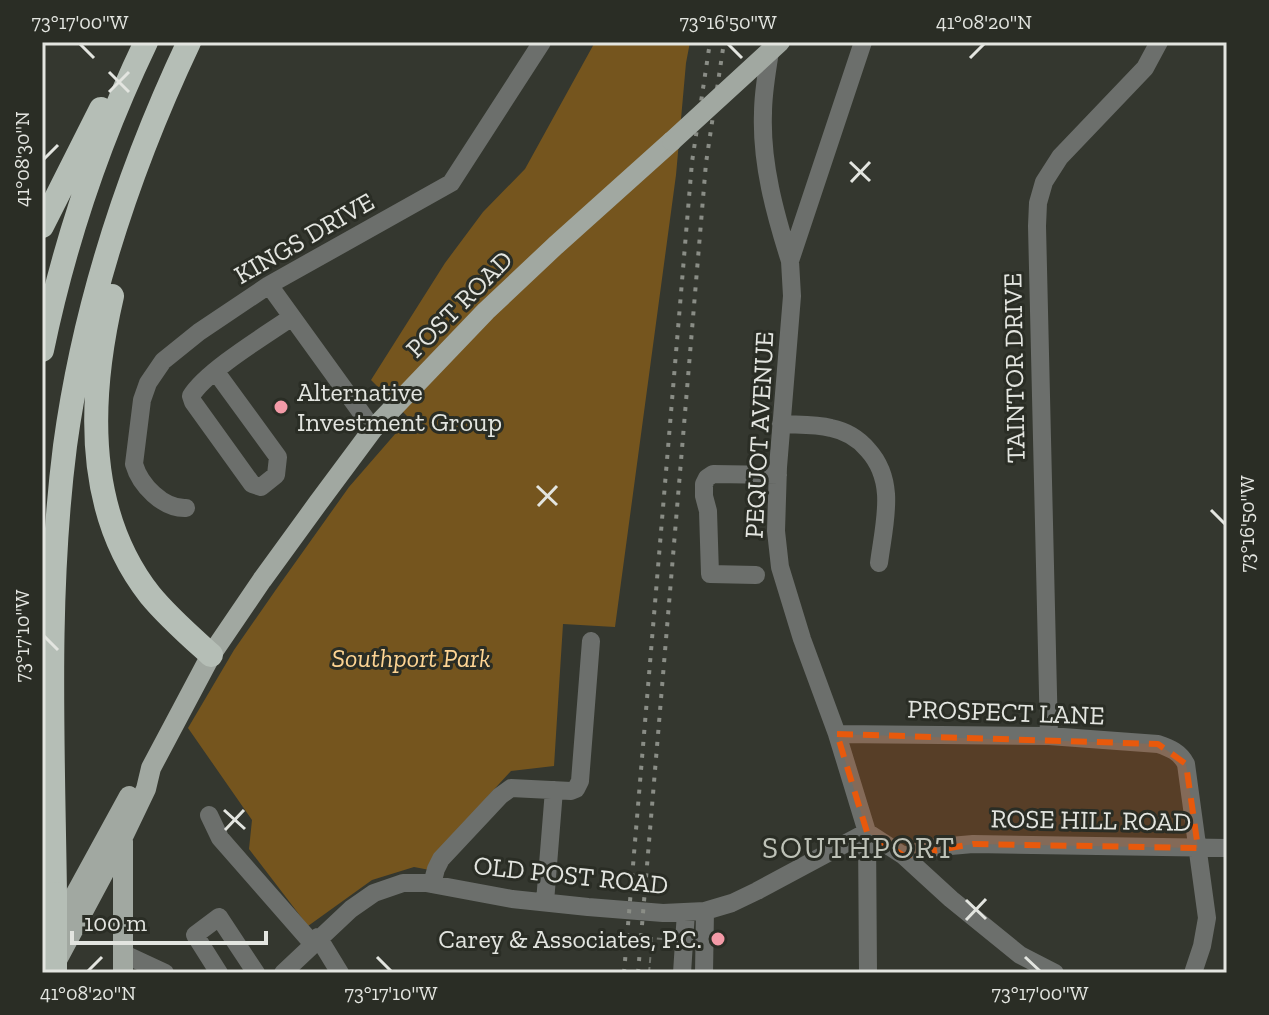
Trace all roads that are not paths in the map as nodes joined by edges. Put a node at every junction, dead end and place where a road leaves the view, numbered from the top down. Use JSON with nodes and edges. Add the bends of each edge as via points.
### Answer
{"nodes":[{"id":1,"x":144,"y":42,"type":"edge"},
{"id":2,"x":192,"y":42,"type":"edge"},
{"id":3,"x":542,"y":42,"type":"edge"},
{"id":4,"x":771,"y":42,"type":"edge"},
{"id":5,"x":780,"y":42,"type":"edge"},
{"id":6,"x":863,"y":42,"type":"edge"},
{"id":7,"x":1159,"y":42,"type":"edge"},
{"id":8,"x":42,"y":226,"type":"edge"},
{"id":9,"x":790,"y":261,"type":"junction"},
{"id":10,"x":269,"y":285,"type":"junction"},
{"id":11,"x":292,"y":317,"type":"junction"},
{"id":12,"x":42,"y":350,"type":"edge"},
{"id":13,"x":216,"y":372,"type":"junction"},
{"id":14,"x":781,"y":424,"type":"junction"},
{"id":15,"x":373,"y":429,"type":"junction"},
{"id":16,"x":778,"y":475,"type":"junction"},
{"id":17,"x":186,"y":508,"type":"dead end"},
{"id":18,"x":879,"y":563,"type":"dead end"},
{"id":19,"x":756,"y":575,"type":"dead end"},
{"id":20,"x":591,"y":641,"type":"dead end"},
{"id":21,"x":211,"y":655,"type":"junction"},
{"id":22,"x":837,"y":734,"type":"junction"},
{"id":23,"x":1049,"y":736,"type":"junction"},
{"id":24,"x":151,"y":768,"type":"junction"},
{"id":25,"x":554,"y":790,"type":"junction"},
{"id":26,"x":209,"y":815,"type":"dead end"},
{"id":27,"x":867,"y":832,"type":"junction"},
{"id":28,"x":123,"y":837,"type":"junction"},
{"id":29,"x":1198,"y":848,"type":"junction"},
{"id":30,"x":1227,"y":848,"type":"edge"},
{"id":31,"x":904,"y":856,"type":"junction"},
{"id":32,"x":432,"y":884,"type":"junction"},
{"id":33,"x":545,"y":902,"type":"junction"},
{"id":34,"x":695,"y":912,"type":"junction"},
{"id":35,"x":315,"y":940,"type":"junction"},
{"id":36,"x":42,"y":955,"type":"edge"},
{"id":37,"x":122,"y":963,"type":"edge"},
{"id":38,"x":53,"y":973,"type":"edge"},
{"id":39,"x":165,"y":973,"type":"edge"},
{"id":40,"x":219,"y":973,"type":"edge"},
{"id":41,"x":256,"y":973,"type":"edge"},
{"id":42,"x":283,"y":973,"type":"edge"},
{"id":43,"x":340,"y":973,"type":"edge"},
{"id":44,"x":682,"y":973,"type":"edge"},
{"id":45,"x":704,"y":973,"type":"edge"},
{"id":46,"x":868,"y":973,"type":"edge"},
{"id":47,"x":1055,"y":973,"type":"edge"},
{"id":48,"x":1193,"y":973,"type":"edge"}],
"edges":[{"from":1,"to":8,"type":"highway","via":[[102,105]]},
{"from":1,"to":12,"type":"highway","via":[[84,195]]},
{"from":2,"to":21,"type":"highway","via":[[116,275],[103,336],[96,438],[105,500],[126,556],[165,612]]},
{"from":2,"to":38,"type":"highway","bridge":true,"via":[[152,126],[115,230],[69,422],[54,592]]},
{"from":3,"to":10,"type":"street","name":"KINGS DRIVE","via":[[451,183]]},
{"from":4,"to":9,"type":"street","via":[[764,150]]},
{"from":5,"to":15,"type":"main road","name":"POST ROAD","bridge":true,"via":[[486,311]]},
{"from":6,"to":9,"type":"street","name":"PEQUOT AVENUE"},
{"from":7,"to":23,"type":"street","name":"TAINTOR DRIVE","via":[[1145,68],[1060,157],[1038,203]]},
{"from":9,"to":14,"type":"street","name":"PEQUOT AVENUE"},
{"from":10,"to":11,"type":"street"},
{"from":10,"to":17,"type":"street","name":"KINGS DRIVE","via":[[163,361],[148,383],[136,473],[147,490],[177,509]]},
{"from":11,"to":13,"type":"street"},
{"from":11,"to":15,"type":"street"},
{"from":13,"to":13,"type":"street","via":[[195,390],[193,402],[252,484],[261,487],[276,475],[278,457]]},
{"from":14,"to":16,"type":"street","name":"PEQUOT AVENUE"},
{"from":14,"to":18,"type":"street","via":[[844,432],[858,439],[880,465],[886,495]]},
{"from":15,"to":21,"type":"main road","name":"POST ROAD"},
{"from":16,"to":19,"type":"street","via":[[713,474],[704,484],[710,574]]},
{"from":16,"to":22,"type":"street","name":"PEQUOT AVENUE","via":[[780,567]]},
{"from":20,"to":25,"type":"street","via":[[580,781],[571,791]]},
{"from":21,"to":24,"type":"main road","name":"POST ROAD"},
{"from":22,"to":23,"type":"street","name":"PROSPECT LANE"},
{"from":22,"to":27,"type":"street","name":"PEQUOT AVENUE"},
{"from":23,"to":29,"type":"street","name":"PROSPECT LANE","via":[[1158,744],[1173,750],[1186,764]]},
{"from":24,"to":28,"type":"main road","name":"POST ROAD"},
{"from":24,"to":36,"type":"main road","name":"POST ROAD","via":[[137,782]]},
{"from":25,"to":32,"type":"street","via":[[511,788],[500,796],[441,859]]},
{"from":25,"to":33,"type":"street"},
{"from":26,"to":35,"type":"street","via":[[220,838]]},
{"from":27,"to":31,"type":"street"},
{"from":27,"to":34,"type":"street","name":"OLD POST ROAD","via":[[745,897]]},
{"from":27,"to":46,"type":"street","name":"PEQUOT AVENUE"},
{"from":28,"to":37,"type":"main road"},
{"from":28,"to":38,"type":"main road","name":"POST ROAD"},
{"from":29,"to":30,"type":"street","name":"ROSE HILL ROAD"},
{"from":29,"to":31,"type":"street","name":"ROSE HILL ROAD","via":[[973,844]]},
{"from":29,"to":48,"type":"street","via":[[1207,918]]},
{"from":31,"to":47,"type":"street","via":[[1020,955]]},
{"from":32,"to":33,"type":"street","name":"OLD POST ROAD"},
{"from":32,"to":35,"type":"street","name":"OLD POST ROAD","via":[[403,883],[374,893]]},
{"from":33,"to":34,"type":"street","name":"OLD POST ROAD"},
{"from":34,"to":44,"type":"street"},
{"from":34,"to":45,"type":"street"},
{"from":35,"to":42,"type":"street","name":"OLD POST ROAD"},
{"from":35,"to":43,"type":"street"},
{"from":37,"to":39,"type":"street"},
{"from":40,"to":41,"type":"street","via":[[195,935],[219,917]]}]}
